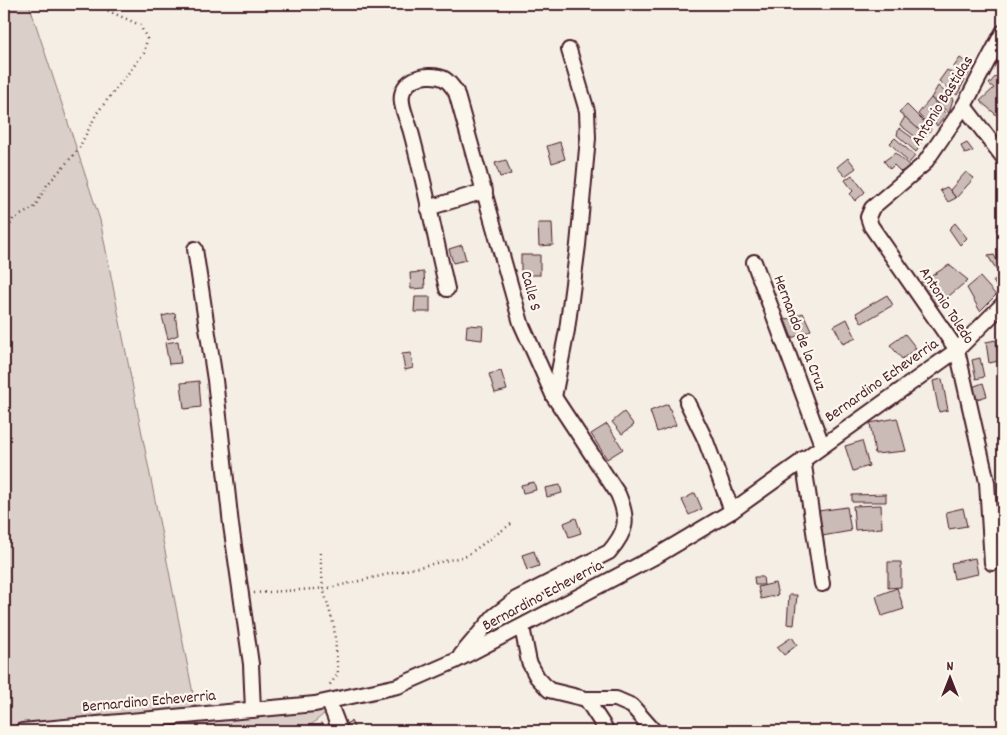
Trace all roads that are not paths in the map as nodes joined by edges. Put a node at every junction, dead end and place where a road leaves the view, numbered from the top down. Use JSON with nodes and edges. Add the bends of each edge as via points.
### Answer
{"nodes":[{"id":1,"x":1003,"y":32,"type":"edge"},
{"id":2,"x":569,"y":50,"type":"dead end"},
{"id":3,"x":964,"y":106,"type":"junction"},
{"id":4,"x":1003,"y":156,"type":"edge"},
{"id":5,"x":485,"y":191,"type":"junction"},
{"id":6,"x":428,"y":208,"type":"junction"},
{"id":7,"x":871,"y":226,"type":"joint"},
{"id":8,"x":195,"y":249,"type":"dead end"},
{"id":9,"x":754,"y":262,"type":"dead end"},
{"id":10,"x":447,"y":290,"type":"dead end"},
{"id":11,"x":1003,"y":304,"type":"edge"},
{"id":12,"x":957,"y":350,"type":"junction"},
{"id":13,"x":554,"y":397,"type":"junction"},
{"id":14,"x":687,"y":402,"type":"dead end"},
{"id":15,"x":822,"y":445,"type":"junction"},
{"id":16,"x":803,"y":459,"type":"junction"},
{"id":17,"x":732,"y":511,"type":"junction"},
{"id":18,"x":992,"y":563,"type":"dead end"},
{"id":19,"x":822,"y":584,"type":"dead end"},
{"id":20,"x":522,"y":627,"type":"junction"},
{"id":21,"x":455,"y":661,"type":"junction"},
{"id":22,"x":586,"y":699,"type":"junction"},
{"id":23,"x":329,"y":702,"type":"junction"},
{"id":24,"x":253,"y":710,"type":"junction"},
{"id":25,"x":339,"y":728,"type":"dead end"},
{"id":26,"x":606,"y":730,"type":"edge"},
{"id":27,"x":22,"y":731,"type":"edge"},
{"id":28,"x":654,"y":731,"type":"edge"}],
"edges":[{"from":1,"to":3,"type":"street","name":"Antonio Bastidas"},
{"from":2,"to":13,"type":"street","via":[[587,111],[588,138],[576,264]]},
{"from":3,"to":4,"type":"street"},
{"from":3,"to":7,"type":"street","name":"Antonio Bastidas","via":[[924,164],[872,208],[868,217]]},
{"from":5,"to":6,"type":"street"},
{"from":5,"to":6,"type":"street","name":"Calle S","via":[[456,92],[446,79],[423,76],[410,82],[403,92],[402,103],[412,132]]},
{"from":5,"to":13,"type":"street","name":"Calle S","via":[[521,323]]},
{"from":6,"to":10,"type":"street","name":"Calle S"},
{"from":7,"to":12,"type":"street","name":"Antonio Toledo"},
{"from":8,"to":24,"type":"street","via":[[251,664]]},
{"from":9,"to":15,"type":"street","name":"Hernando de la Cruz"},
{"from":11,"to":12,"type":"street","name":"Bernardino Echeverria"},
{"from":12,"to":15,"type":"street","name":"Bernardino Echeverria"},
{"from":12,"to":18,"type":"street","name":"Antonio Toledo","via":[[987,482]]},
{"from":13,"to":21,"type":"street","name":"Calle S","via":[[618,494],[625,510],[625,525],[609,552],[516,599],[494,616]]},
{"from":14,"to":17,"type":"street","via":[[705,439]]},
{"from":15,"to":16,"type":"street","name":"Bernardino Echeverria"},
{"from":16,"to":17,"type":"street","name":"Bernardino Echeverria"},
{"from":16,"to":19,"type":"street"},
{"from":17,"to":20,"type":"street","name":"Bernardino Echeverria","via":[[658,555]]},
{"from":20,"to":21,"type":"street","name":"Bernardino Echeverria"},
{"from":20,"to":22,"type":"street","via":[[529,662],[549,690]]},
{"from":21,"to":23,"type":"street","name":"Bernardino Echeverria","via":[[398,686]]},
{"from":22,"to":26,"type":"street"},
{"from":22,"to":28,"type":"street","via":[[616,699],[632,706]]},
{"from":23,"to":24,"type":"street","name":"Bernardino Echeverria"},
{"from":23,"to":25,"type":"street"},
{"from":24,"to":27,"type":"street","name":"Bernardino Echeverria"}]}
